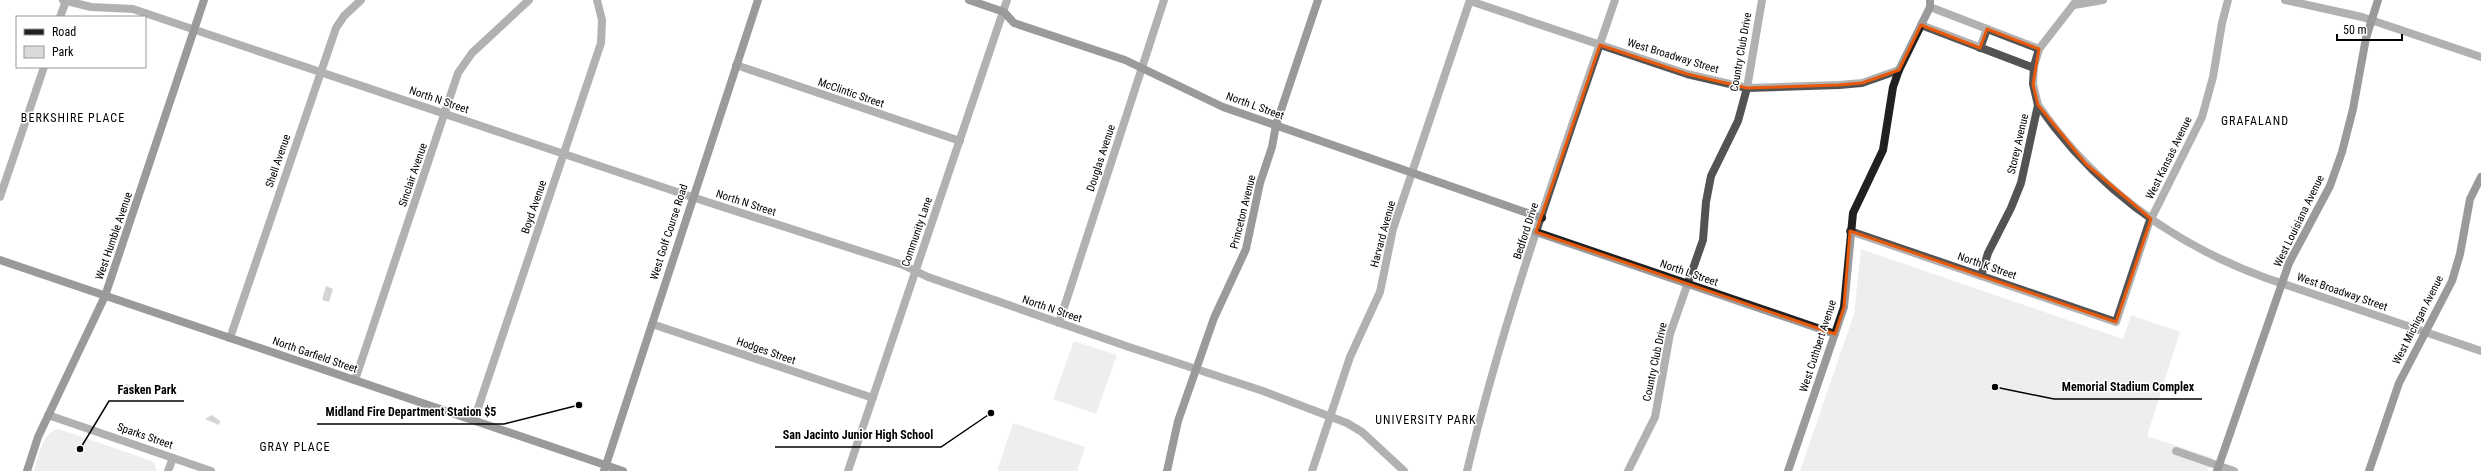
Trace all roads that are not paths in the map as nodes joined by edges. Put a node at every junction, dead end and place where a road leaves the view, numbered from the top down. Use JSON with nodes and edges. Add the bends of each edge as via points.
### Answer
{"nodes":[{"id":1,"x":204,"y":0,"type":"edge"},
{"id":2,"x":361,"y":0,"type":"edge"},
{"id":3,"x":529,"y":0,"type":"edge"},
{"id":4,"x":597,"y":0,"type":"edge"},
{"id":5,"x":758,"y":0,"type":"edge"},
{"id":6,"x":969,"y":0,"type":"edge"},
{"id":7,"x":1007,"y":0,"type":"edge"},
{"id":8,"x":1164,"y":0,"type":"edge"},
{"id":9,"x":1318,"y":0,"type":"edge"},
{"id":10,"x":1470,"y":0,"type":"edge"},
{"id":11,"x":1615,"y":0,"type":"edge"},
{"id":12,"x":1762,"y":0,"type":"edge"},
{"id":13,"x":2103,"y":0,"type":"edge"},
{"id":14,"x":2228,"y":0,"type":"edge"},
{"id":15,"x":2285,"y":0,"type":"edge"},
{"id":16,"x":2378,"y":0,"type":"edge"},
{"id":17,"x":64,"y":1,"type":"edge"},
{"id":18,"x":1930,"y":3,"type":"edge"},
{"id":19,"x":2076,"y":3,"type":"edge"},
{"id":20,"x":1004,"y":12,"type":"junction"},
{"id":21,"x":60,"y":16,"type":"edge"},
{"id":22,"x":2371,"y":20,"type":"junction"},
{"id":23,"x":1920,"y":25,"type":"junction"},
{"id":24,"x":1987,"y":29,"type":"junction"},
{"id":25,"x":195,"y":30,"type":"junction"},
{"id":26,"x":1600,"y":45,"type":"junction"},
{"id":27,"x":1980,"y":48,"type":"junction"},
{"id":28,"x":2040,"y":49,"type":"junction"},
{"id":29,"x":2481,"y":57,"type":"edge"},
{"id":30,"x":736,"y":66,"type":"junction"},
{"id":31,"x":44,"y":68,"type":"edge"},
{"id":32,"x":1142,"y":68,"type":"junction"},
{"id":33,"x":2034,"y":68,"type":"junction"},
{"id":34,"x":1899,"y":70,"type":"junction"},
{"id":35,"x":319,"y":72,"type":"junction"},
{"id":36,"x":1747,"y":88,"type":"junction"},
{"id":37,"x":2038,"y":105,"type":"junction"},
{"id":38,"x":445,"y":114,"type":"junction"},
{"id":39,"x":1276,"y":125,"type":"junction"},
{"id":40,"x":960,"y":141,"type":"junction"},
{"id":41,"x":563,"y":154,"type":"junction"},
{"id":42,"x":1412,"y":172,"type":"junction"},
{"id":43,"x":2481,"y":177,"type":"edge"},
{"id":44,"x":692,"y":197,"type":"junction"},
{"id":45,"x":0,"y":198,"type":"edge"},
{"id":46,"x":1542,"y":218,"type":"junction"},
{"id":47,"x":2151,"y":219,"type":"junction"},
{"id":48,"x":1850,"y":231,"type":"junction"},
{"id":49,"x":1536,"y":232,"type":"junction"},
{"id":50,"x":0,"y":260,"type":"edge"},
{"id":51,"x":916,"y":271,"type":"junction"},
{"id":52,"x":1980,"y":276,"type":"junction"},
{"id":53,"x":2282,"y":283,"type":"junction"},
{"id":54,"x":1688,"y":284,"type":"junction"},
{"id":55,"x":105,"y":296,"type":"junction"},
{"id":56,"x":2116,"y":322,"type":"joint"},
{"id":57,"x":1059,"y":323,"type":"junction"},
{"id":58,"x":652,"y":324,"type":"junction"},
{"id":59,"x":2425,"y":332,"type":"junction"},
{"id":60,"x":1835,"y":334,"type":"junction"},
{"id":61,"x":230,"y":338,"type":"junction"},
{"id":62,"x":2481,"y":351,"type":"edge"},
{"id":63,"x":1197,"y":368,"type":"junction"},
{"id":64,"x":355,"y":380,"type":"junction"},
{"id":65,"x":873,"y":398,"type":"junction"},
{"id":66,"x":48,"y":415,"type":"junction"},
{"id":67,"x":1330,"y":416,"type":"junction"},
{"id":68,"x":474,"y":420,"type":"junction"},
{"id":69,"x":2176,"y":451,"type":"dead end"},
{"id":70,"x":173,"y":458,"type":"junction"},
{"id":71,"x":605,"y":468,"type":"edge"},
{"id":72,"x":2218,"y":468,"type":"edge"},
{"id":73,"x":27,"y":471,"type":"edge"},
{"id":74,"x":168,"y":471,"type":"edge"},
{"id":75,"x":211,"y":471,"type":"edge"},
{"id":76,"x":623,"y":471,"type":"edge"},
{"id":77,"x":848,"y":471,"type":"edge"},
{"id":78,"x":1167,"y":471,"type":"edge"},
{"id":79,"x":1312,"y":471,"type":"edge"},
{"id":80,"x":1404,"y":471,"type":"edge"},
{"id":81,"x":1467,"y":471,"type":"edge"},
{"id":82,"x":1628,"y":471,"type":"edge"},
{"id":83,"x":1788,"y":471,"type":"edge"},
{"id":84,"x":2234,"y":471,"type":"edge"},
{"id":85,"x":2369,"y":471,"type":"edge"}],
"edges":[{"from":1,"to":25,"type":"street","name":"West Humble Avenue"},
{"from":2,"to":35,"type":"street","name":"Shell Avenue","via":[[344,16],[336,28]]},
{"from":3,"to":38,"type":"street","name":"Sinclair Avenue","via":[[472,53],[458,73]]},
{"from":4,"to":41,"type":"street","name":"Boyd Avenue","via":[[602,20],[601,43]]},
{"from":5,"to":30,"type":"street","name":"West Golf Course Road"},
{"from":6,"to":20,"type":"street","name":"North L Street"},
{"from":7,"to":20,"type":"street","name":"Community Lane"},
{"from":8,"to":32,"type":"street","name":"Douglas Avenue"},
{"from":9,"to":39,"type":"street","name":"Princeton Avenue"},
{"from":10,"to":26,"type":"street","name":"West Broadway Street"},
{"from":10,"to":42,"type":"street","name":"Harvard Avenue"},
{"from":11,"to":26,"type":"street","name":"Bedford Drive"},
{"from":12,"to":36,"type":"street","name":"Country Club Drive"},
{"from":13,"to":19,"type":"street"},
{"from":14,"to":47,"type":"street","name":"West Kansas Avenue","via":[[2213,77],[2202,117]]},
{"from":15,"to":22,"type":"street"},
{"from":16,"to":22,"type":"street","name":"West Louisiana Avenue"},
{"from":17,"to":21,"type":"street"},
{"from":17,"to":25,"type":"street","name":"North N Street","via":[[91,7],[134,9]]},
{"from":18,"to":23,"type":"street","name":"West Cuthbert Avenue"},
{"from":18,"to":24,"type":"street"},
{"from":19,"to":28,"type":"street","name":"Storey Avenue"},
{"from":20,"to":32,"type":"street","name":"North L Street","via":[[1014,23]]},
{"from":20,"to":40,"type":"street","name":"Community Lane"},
{"from":22,"to":29,"type":"street"},
{"from":22,"to":53,"type":"street","name":"West Louisiana Avenue","via":[[2342,152],[2330,186],[2289,263]]},
{"from":23,"to":27,"type":"street"},
{"from":23,"to":34,"type":"street","name":"West Cuthbert Avenue"},
{"from":24,"to":27,"type":"street"},
{"from":24,"to":28,"type":"street"},
{"from":25,"to":35,"type":"street","name":"North N Street"},
{"from":25,"to":55,"type":"street","name":"West Humble Avenue"},
{"from":26,"to":36,"type":"street","name":"West Broadway Street","via":[[1687,74]]},
{"from":26,"to":46,"type":"street","name":"Bedford Drive"},
{"from":27,"to":33,"type":"street"},
{"from":28,"to":33,"type":"street","name":"Storey Avenue"},
{"from":30,"to":40,"type":"street","name":"McClintic Street"},
{"from":30,"to":44,"type":"street","name":"West Golf Course Road"},
{"from":31,"to":45,"type":"street"},
{"from":32,"to":39,"type":"street","name":"North L Street","via":[[1223,107]]},
{"from":32,"to":57,"type":"street","name":"Douglas Avenue"},
{"from":33,"to":37,"type":"street","name":"Storey Avenue","via":[[2033,84]]},
{"from":34,"to":36,"type":"street","name":"West Broadway Street","via":[[1862,83],[1839,86]]},
{"from":34,"to":48,"type":"street","name":"West Cuthbert Avenue","via":[[1893,87],[1883,150],[1853,214]]},
{"from":35,"to":38,"type":"street","name":"North N Street"},
{"from":35,"to":61,"type":"street","name":"Shell Avenue"},
{"from":36,"to":54,"type":"street","name":"Country Club Drive","via":[[1738,121],[1711,176],[1703,240]]},
{"from":37,"to":47,"type":"street","name":"West Broadway Street","via":[[2082,160],[2119,195]]},
{"from":37,"to":52,"type":"street","name":"Storey Avenue","via":[[2021,183]]},
{"from":38,"to":41,"type":"street","name":"North N Street"},
{"from":38,"to":64,"type":"street","name":"Sinclair Avenue"},
{"from":39,"to":42,"type":"street","name":"North L Street"},
{"from":39,"to":63,"type":"street","name":"Princeton Avenue","via":[[1246,249],[1217,309]]},
{"from":40,"to":51,"type":"street","name":"Community Lane"},
{"from":41,"to":44,"type":"street","name":"North N Street"},
{"from":41,"to":68,"type":"street","name":"Boyd Avenue"},
{"from":42,"to":46,"type":"street","name":"North L Street"},
{"from":42,"to":67,"type":"street","name":"Harvard Avenue","via":[[1393,229],[1380,292],[1350,357]]},
{"from":43,"to":59,"type":"street","name":"West Michigan Avenue","via":[[2470,199],[2460,254],[2452,281]]},
{"from":44,"to":51,"type":"street","name":"North N Street"},
{"from":44,"to":58,"type":"street","name":"West Golf Course Road"},
{"from":46,"to":49,"type":"street","name":"Bedford Drive"},
{"from":47,"to":53,"type":"street","name":"West Broadway Street","via":[[2213,256]]},
{"from":47,"to":56,"type":"street","name":"West Kansas Avenue"},
{"from":48,"to":52,"type":"street","name":"North K Street"},
{"from":48,"to":60,"type":"street","name":"West Cuthbert Avenue","via":[[1844,307]]},
{"from":49,"to":54,"type":"street","name":"North L Street"},
{"from":49,"to":81,"type":"street","name":"Bedford Drive","via":[[1484,399]]},
{"from":50,"to":55,"type":"street","name":"North Garfield Street"},
{"from":51,"to":57,"type":"street","name":"North N Street"},
{"from":51,"to":65,"type":"street","name":"Community Lane"},
{"from":52,"to":56,"type":"street","name":"North K Street"},
{"from":53,"to":59,"type":"street","name":"West Broadway Street"},
{"from":53,"to":72,"type":"street","name":"West Louisiana Avenue"},
{"from":54,"to":60,"type":"street","name":"North L Street"},
{"from":54,"to":82,"type":"street","name":"Country Club Drive","via":[[1670,334],[1656,417]]},
{"from":55,"to":61,"type":"street","name":"North Garfield Street"},
{"from":55,"to":66,"type":"street","name":"West Humble Avenue"},
{"from":57,"to":63,"type":"street","name":"North N Street"},
{"from":58,"to":65,"type":"street","name":"Hodges Street"},
{"from":58,"to":71,"type":"street","name":"West Golf Course Road"},
{"from":59,"to":62,"type":"street","name":"West Broadway Street"},
{"from":59,"to":85,"type":"street","name":"West Michigan Avenue","via":[[2399,383]]},
{"from":60,"to":83,"type":"street","name":"West Cuthbert Avenue"},
{"from":61,"to":64,"type":"street","name":"North Garfield Street"},
{"from":63,"to":67,"type":"street","name":"North N Street"},
{"from":63,"to":78,"type":"street","name":"Princeton Avenue","via":[[1178,421]]},
{"from":64,"to":68,"type":"street","name":"North Garfield Street"},
{"from":65,"to":77,"type":"street","name":"Community Lane"},
{"from":66,"to":70,"type":"street","name":"Sparks Street"},
{"from":66,"to":73,"type":"street","name":"West Humble Avenue"},
{"from":67,"to":79,"type":"street","name":"Harvard Avenue"},
{"from":67,"to":80,"type":"street","name":"North N Street","via":[[1362,432]]},
{"from":68,"to":71,"type":"street","name":"North Garfield Street"},
{"from":69,"to":72,"type":"street"},
{"from":70,"to":74,"type":"street"},
{"from":70,"to":75,"type":"street","name":"Sparks Street"},
{"from":71,"to":76,"type":"street","name":"North Garfield Street"},
{"from":72,"to":84,"type":"street"}]}
